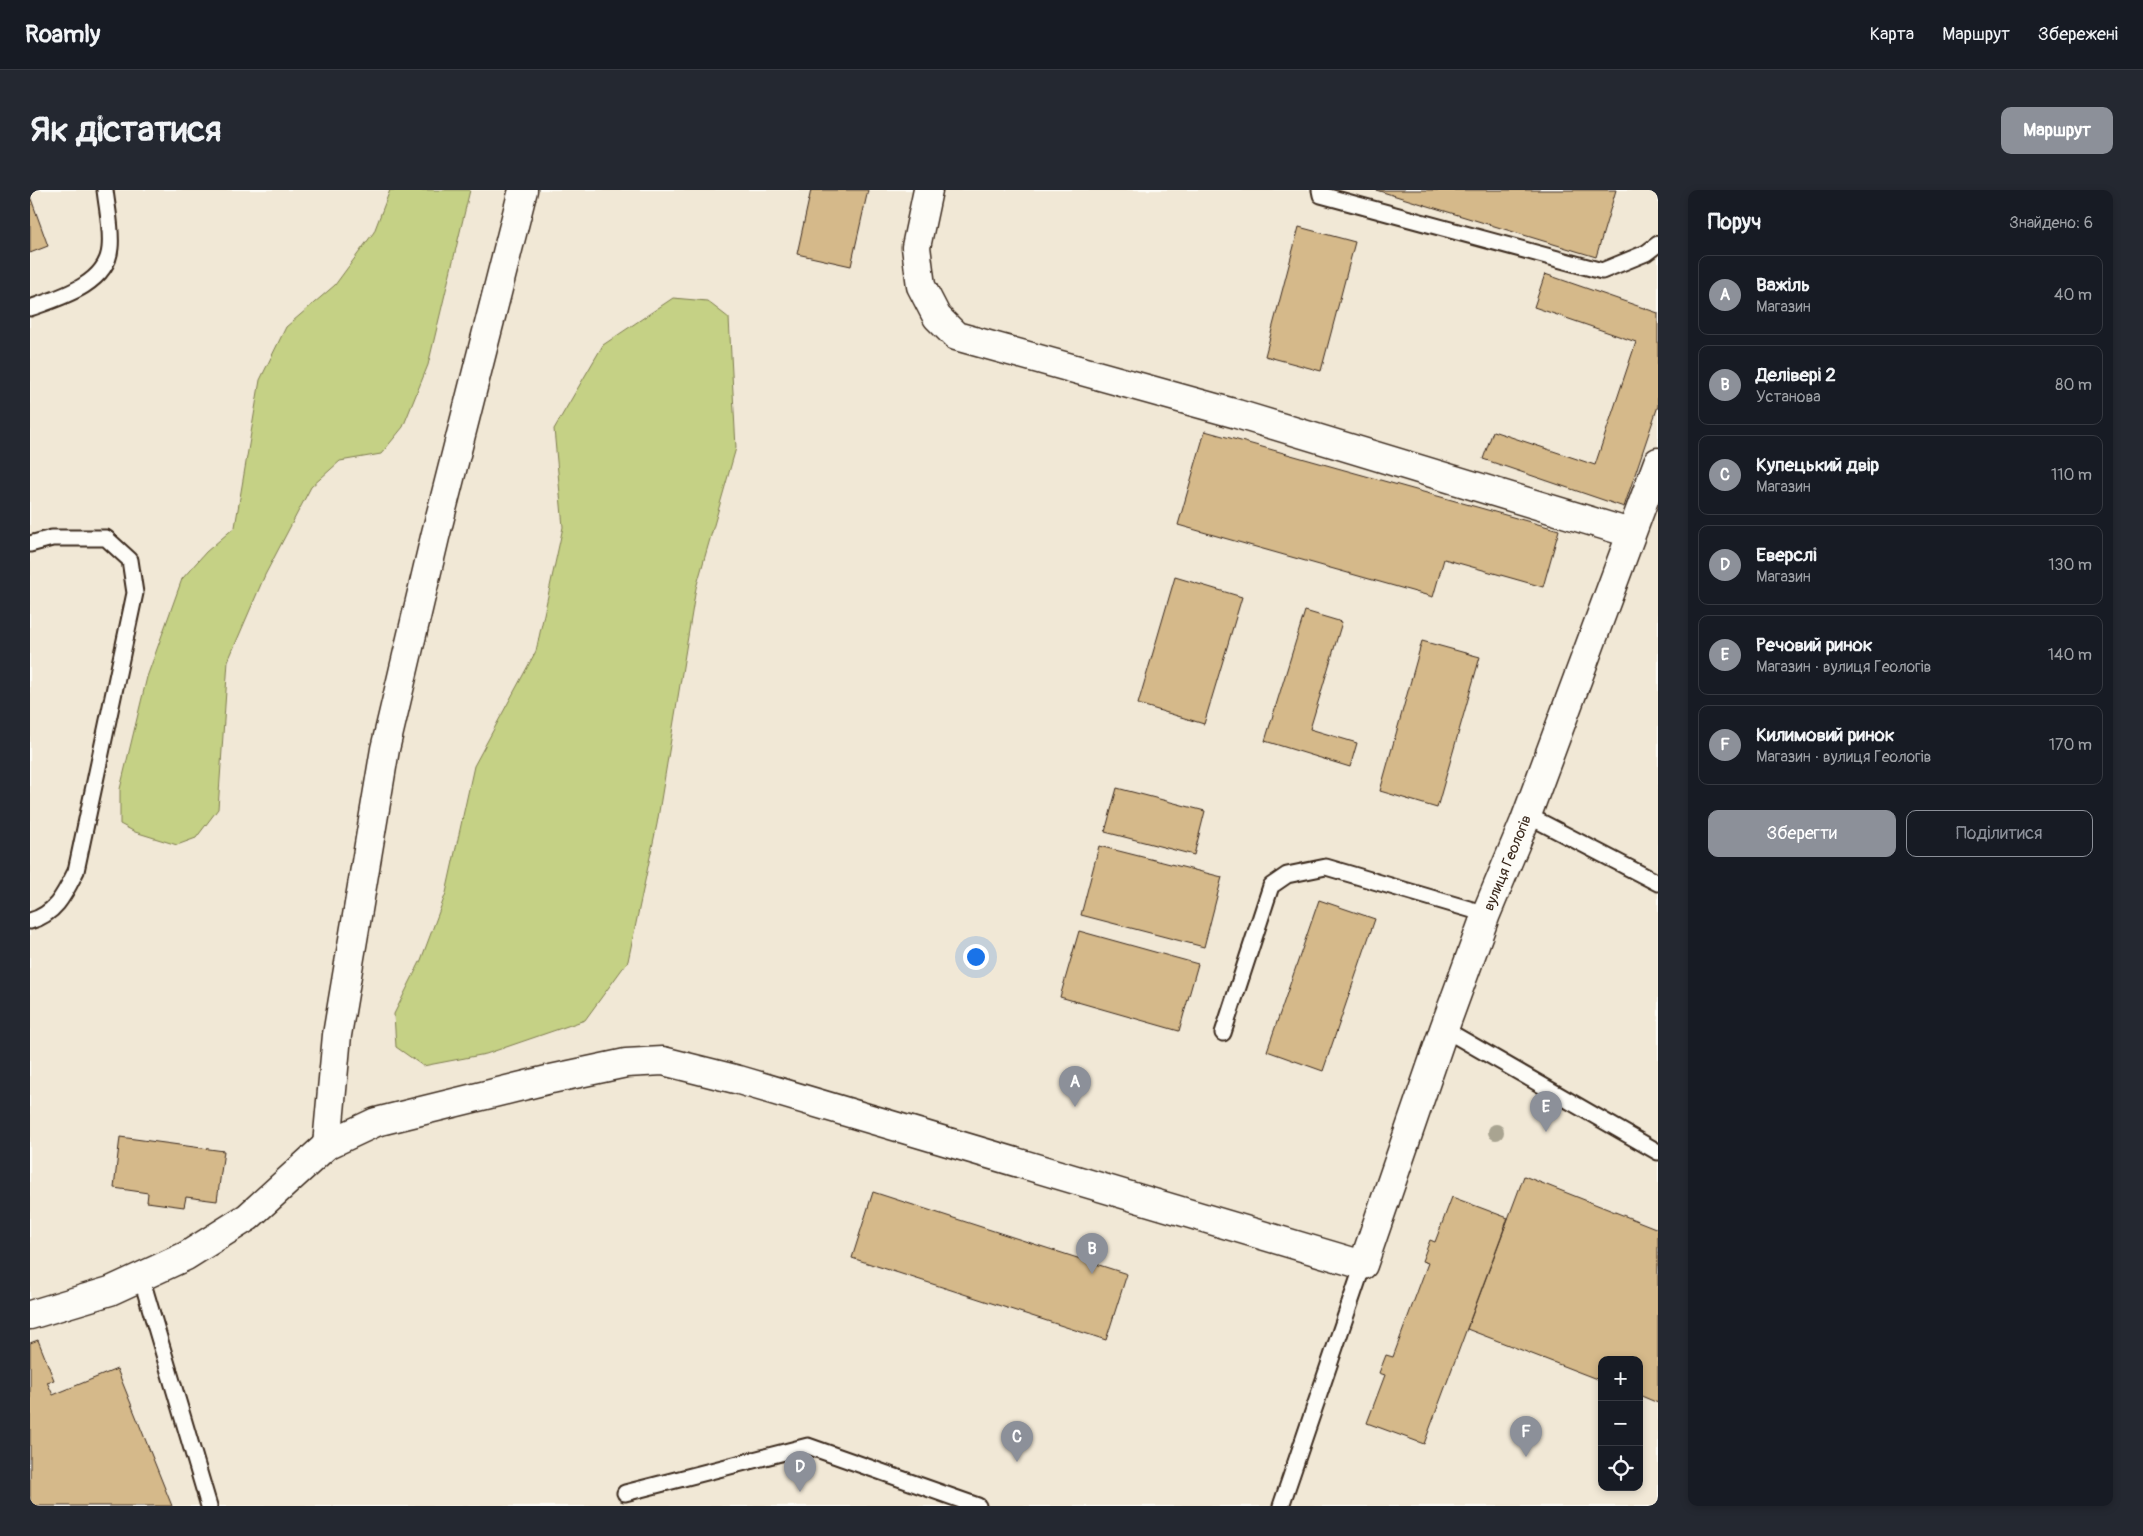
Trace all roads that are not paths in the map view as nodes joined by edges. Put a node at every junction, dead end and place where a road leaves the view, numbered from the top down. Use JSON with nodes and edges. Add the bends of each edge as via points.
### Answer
{"nodes":[{"id":1,"x":105,"y":190,"type":"edge"},
{"id":2,"x":523,"y":190,"type":"edge"},
{"id":3,"x":928,"y":190,"type":"edge"},
{"id":4,"x":1320,"y":190,"type":"edge"},
{"id":5,"x":1658,"y":244,"type":"edge"},
{"id":6,"x":30,"y":308,"type":"edge"},
{"id":7,"x":1658,"y":462,"type":"edge"},
{"id":8,"x":1630,"y":533,"type":"junction"},
{"id":9,"x":30,"y":544,"type":"edge"},
{"id":10,"x":1527,"y":815,"type":"junction"},
{"id":11,"x":1658,"y":883,"type":"edge"},
{"id":12,"x":1486,"y":914,"type":"junction"},
{"id":13,"x":30,"y":921,"type":"edge"},
{"id":14,"x":1444,"y":1028,"type":"junction"},
{"id":15,"x":1224,"y":1033,"type":"dead end"},
{"id":16,"x":327,"y":1145,"type":"junction"},
{"id":17,"x":1658,"y":1152,"type":"edge"},
{"id":18,"x":1363,"y":1265,"type":"junction"},
{"id":19,"x":141,"y":1277,"type":"junction"},
{"id":20,"x":30,"y":1315,"type":"edge"},
{"id":21,"x":624,"y":1493,"type":"dead end"},
{"id":22,"x":209,"y":1506,"type":"edge"},
{"id":23,"x":978,"y":1506,"type":"edge"},
{"id":24,"x":1281,"y":1506,"type":"edge"}],
"edges":[{"from":1,"to":6,"type":"lane","via":[[110,250],[102,269],[81,290]]},
{"from":2,"to":16,"type":"street","via":[[385,749],[337,1035]]},
{"from":3,"to":8,"type":"street","via":[[916,247],[921,286],[937,317],[956,336],[1237,414]]},
{"from":4,"to":5,"type":"lane","via":[[1321,195],[1602,271],[1646,254]]},
{"from":7,"to":8,"type":"street","name":"вулиця Геологів"},
{"from":8,"to":10,"type":"street","name":"вулиця Геологів"},
{"from":9,"to":13,"type":"lane","via":[[52,538],[106,538],[130,560],[135,593],[76,871],[60,903]]},
{"from":10,"to":11,"type":"lane"},
{"from":10,"to":12,"type":"street","name":"вулиця Геологів"},
{"from":12,"to":14,"type":"street","name":"вулиця Геологів"},
{"from":12,"to":15,"type":"lane","via":[[1326,867],[1287,875],[1272,886]]},
{"from":14,"to":17,"type":"lane"},
{"from":14,"to":18,"type":"street","name":"вулиця Геологів"},
{"from":16,"to":18,"type":"street","via":[[376,1122],[626,1063],[663,1061],[739,1080]]},
{"from":16,"to":19,"type":"street","via":[[248,1217],[186,1256]]},
{"from":18,"to":24,"type":"lane"},
{"from":19,"to":20,"type":"street","via":[[110,1291]]},
{"from":19,"to":22,"type":"lane"},
{"from":21,"to":23,"type":"lane","via":[[808,1446]]}]}
